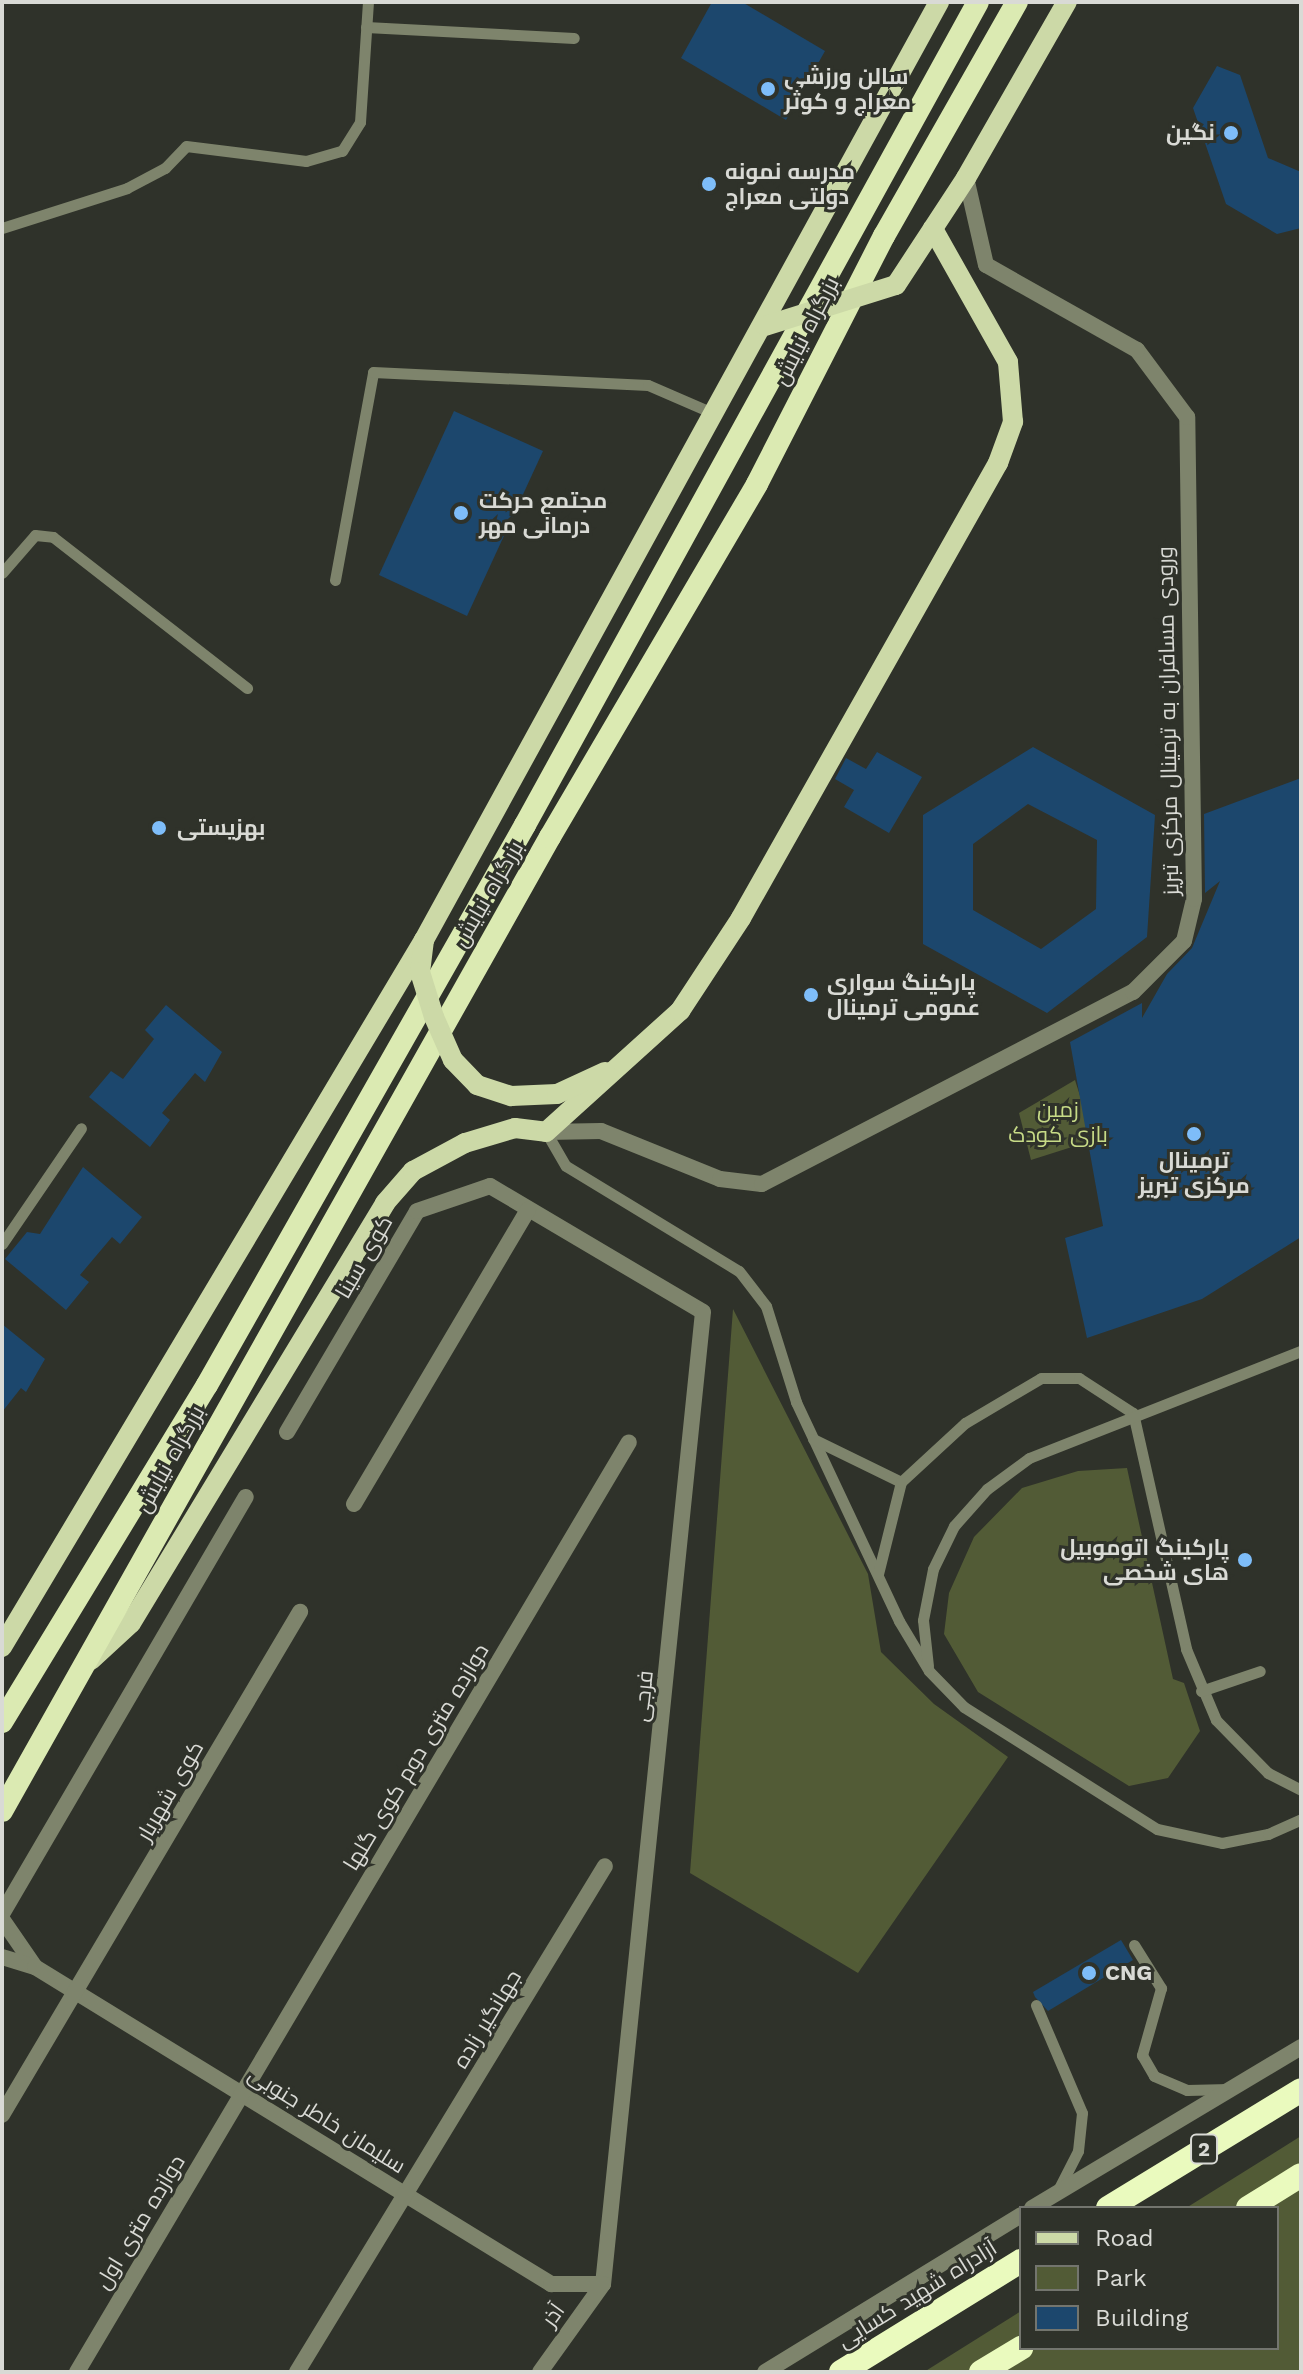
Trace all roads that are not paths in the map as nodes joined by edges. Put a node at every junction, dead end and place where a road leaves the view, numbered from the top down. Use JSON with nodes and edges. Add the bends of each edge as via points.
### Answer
{"nodes":[{"id":1,"x":368,"y":2,"type":"edge"},
{"id":2,"x":939,"y":2,"type":"edge"},
{"id":3,"x":978,"y":2,"type":"edge"},
{"id":4,"x":1017,"y":2,"type":"edge"},
{"id":5,"x":1067,"y":2,"type":"edge"},
{"id":6,"x":366,"y":27,"type":"junction"},
{"id":7,"x":574,"y":38,"type":"dead end"},
{"id":8,"x":966,"y":178,"type":"junction"},
{"id":9,"x":2,"y":228,"type":"edge"},
{"id":10,"x":933,"y":229,"type":"junction"},
{"id":11,"x":765,"y":326,"type":"junction"},
{"id":12,"x":716,"y":414,"type":"junction"},
{"id":13,"x":2,"y":573,"type":"edge"},
{"id":14,"x":335,"y":580,"type":"dead end"},
{"id":15,"x":247,"y":688,"type":"dead end"},
{"id":16,"x":424,"y":940,"type":"junction"},
{"id":17,"x":605,"y":1072,"type":"junction"},
{"id":18,"x":81,"y":1128,"type":"dead end"},
{"id":19,"x":546,"y":1132,"type":"junction"},
{"id":20,"x":528,"y":1210,"type":"junction"},
{"id":21,"x":2,"y":1244,"type":"edge"},
{"id":22,"x":1301,"y":1351,"type":"edge"},
{"id":23,"x":1133,"y":1413,"type":"junction"},
{"id":24,"x":287,"y":1432,"type":"dead end"},
{"id":25,"x":813,"y":1439,"type":"junction"},
{"id":26,"x":629,"y":1442,"type":"dead end"},
{"id":27,"x":901,"y":1482,"type":"junction"},
{"id":28,"x":246,"y":1497,"type":"dead end"},
{"id":29,"x":354,"y":1504,"type":"dead end"},
{"id":30,"x":878,"y":1575,"type":"junction"},
{"id":31,"x":300,"y":1612,"type":"dead end"},
{"id":32,"x":2,"y":1647,"type":"edge"},
{"id":33,"x":86,"y":1665,"type":"junction"},
{"id":34,"x":929,"y":1671,"type":"junction"},
{"id":35,"x":1260,"y":1671,"type":"dead end"},
{"id":36,"x":1201,"y":1691,"type":"junction"},
{"id":37,"x":2,"y":1722,"type":"edge"},
{"id":38,"x":1301,"y":1790,"type":"edge"},
{"id":39,"x":2,"y":1811,"type":"edge"},
{"id":40,"x":1301,"y":1819,"type":"edge"},
{"id":41,"x":605,"y":1866,"type":"dead end"},
{"id":42,"x":2,"y":1916,"type":"edge"},
{"id":43,"x":1134,"y":1945,"type":"dead end"},
{"id":44,"x":2,"y":1957,"type":"edge"},
{"id":45,"x":35,"y":1967,"type":"junction"},
{"id":46,"x":78,"y":1993,"type":"junction"},
{"id":47,"x":1036,"y":2005,"type":"dead end"},
{"id":48,"x":1301,"y":2047,"type":"edge"},
{"id":49,"x":1234,"y":2088,"type":"junction"},
{"id":50,"x":1301,"y":2090,"type":"edge"},
{"id":51,"x":242,"y":2094,"type":"junction"},
{"id":52,"x":2,"y":2115,"type":"edge"},
{"id":53,"x":1301,"y":2175,"type":"edge"},
{"id":54,"x":1057,"y":2193,"type":"junction"},
{"id":55,"x":406,"y":2195,"type":"junction"},
{"id":56,"x":1035,"y":2206,"type":"edge"},
{"id":57,"x":1111,"y":2206,"type":"edge"},
{"id":58,"x":1251,"y":2206,"type":"edge"},
{"id":59,"x":1019,"y":2216,"type":"edge"},
{"id":60,"x":1019,"y":2262,"type":"edge"},
{"id":61,"x":603,"y":2284,"type":"junction"},
{"id":62,"x":1019,"y":2349,"type":"edge"},
{"id":63,"x":77,"y":2372,"type":"edge"},
{"id":64,"x":297,"y":2372,"type":"edge"},
{"id":65,"x":540,"y":2372,"type":"edge"},
{"id":66,"x":765,"y":2372,"type":"edge"},
{"id":67,"x":841,"y":2372,"type":"edge"},
{"id":68,"x":981,"y":2372,"type":"edge"}],
"edges":[{"from":1,"to":6,"type":"lane"},
{"from":2,"to":11,"type":"main road","name":"بزرگراه نیایش"},
{"from":3,"to":37,"type":"highway","name":"بزرگراه نیایش","via":[[518,838],[207,1385]]},
{"from":4,"to":33,"type":"highway","name":"بزرگراه نیایش","via":[[884,236],[757,484],[534,864]]},
{"from":5,"to":8,"type":"main road"},
{"from":6,"to":7,"type":"lane"},
{"from":6,"to":9,"type":"lane","via":[[360,122],[342,151],[306,161],[186,146],[165,168],[127,188]]},
{"from":8,"to":10,"type":"main road","bridge":true},
{"from":8,"to":19,"type":"street","name":"ورودی مسافران به ترمینال مرکزی تبریز","via":[[986,265],[1137,350],[1187,417],[1194,899],[1184,941],[1133,992],[762,1184],[720,1179],[601,1131]]},
{"from":10,"to":11,"type":"main road","bridge":true,"via":[[896,285]]},
{"from":10,"to":17,"type":"main road","via":[[1008,362],[1013,422],[998,463],[741,918],[680,1011]]},
{"from":11,"to":12,"type":"main road","name":"بزرگراه نیایش"},
{"from":12,"to":14,"type":"lane","via":[[648,385],[373,372]]},
{"from":12,"to":16,"type":"main road","name":"بزرگراه نیایش"},
{"from":13,"to":15,"type":"lane","via":[[35,535],[53,537]]},
{"from":16,"to":17,"type":"main road","bridge":true,"via":[[420,972],[434,1017],[453,1060],[477,1085],[511,1096],[557,1094]]},
{"from":16,"to":32,"type":"main road","name":"بزرگراه نیایش"},
{"from":17,"to":19,"type":"main road"},
{"from":18,"to":21,"type":"lane"},
{"from":19,"to":25,"type":"lane","via":[[566,1166],[739,1271],[766,1306]]},
{"from":19,"to":33,"type":"main road","via":[[515,1128],[465,1143],[413,1171],[394,1192],[131,1623]]},
{"from":20,"to":24,"type":"street","name":"کوی سینا","via":[[490,1186],[417,1211]]},
{"from":20,"to":29,"type":"street"},
{"from":20,"to":61,"type":"street","name":"فرجی","via":[[703,1312]]},
{"from":22,"to":23,"type":"lane","via":[[1236,1381]]},
{"from":23,"to":27,"type":"lane","via":[[1079,1378],[1041,1378],[965,1423]]},
{"from":23,"to":34,"type":"lane","via":[[1029,1458],[987,1489],[954,1526],[933,1569],[923,1620]]},
{"from":23,"to":36,"type":"lane"},
{"from":25,"to":27,"type":"lane"},
{"from":25,"to":30,"type":"lane"},
{"from":26,"to":51,"type":"street","name":"دوازده متری دوم کوی گلها"},
{"from":27,"to":30,"type":"lane"},
{"from":28,"to":42,"type":"street"},
{"from":30,"to":34,"type":"lane"},
{"from":31,"to":46,"type":"street","name":"کوی شهریار"},
{"from":33,"to":39,"type":"highway","name":"بزرگراه نیایش"},
{"from":34,"to":40,"type":"lane","via":[[964,1707],[1157,1829],[1222,1843],[1268,1834]]},
{"from":35,"to":36,"type":"lane"},
{"from":36,"to":38,"type":"lane","via":[[1236,1746],[1268,1773]]},
{"from":41,"to":55,"type":"street","name":"جهانگیر زاده"},
{"from":42,"to":45,"type":"street","name":"سلیمان خاطر جنوبی"},
{"from":43,"to":49,"type":"lane","via":[[1161,1988],[1142,2055],[1154,2076],[1187,2090]]},
{"from":44,"to":45,"type":"street","name":"سلیمان خاطر جنوبی"},
{"from":45,"to":46,"type":"street","name":"سلیمان خاطر جنوبی"},
{"from":46,"to":51,"type":"street","name":"سلیمان خاطر جنوبی"},
{"from":46,"to":52,"type":"street","name":"کوی شهریار"},
{"from":47,"to":54,"type":"lane","via":[[1082,2113],[1078,2151]]},
{"from":48,"to":49,"type":"street"},
{"from":49,"to":54,"type":"street"},
{"from":50,"to":57,"type":"highway","number":"2"},
{"from":51,"to":55,"type":"street","name":"سلیمان خاطر جنوبی"},
{"from":51,"to":63,"type":"street","name":"دوازده متری اول"},
{"from":53,"to":58,"type":"highway"},
{"from":54,"to":56,"type":"street"},
{"from":55,"to":61,"type":"street","name":"سلیمان خاطر جنوبی","via":[[551,2284]]},
{"from":55,"to":64,"type":"street","name":"جهانگیر زاده"},
{"from":59,"to":66,"type":"street"},
{"from":60,"to":67,"type":"highway","name":"آزادراه شهید کسایی"},
{"from":61,"to":65,"type":"street","name":"آذر"},
{"from":62,"to":68,"type":"highway"}]}
